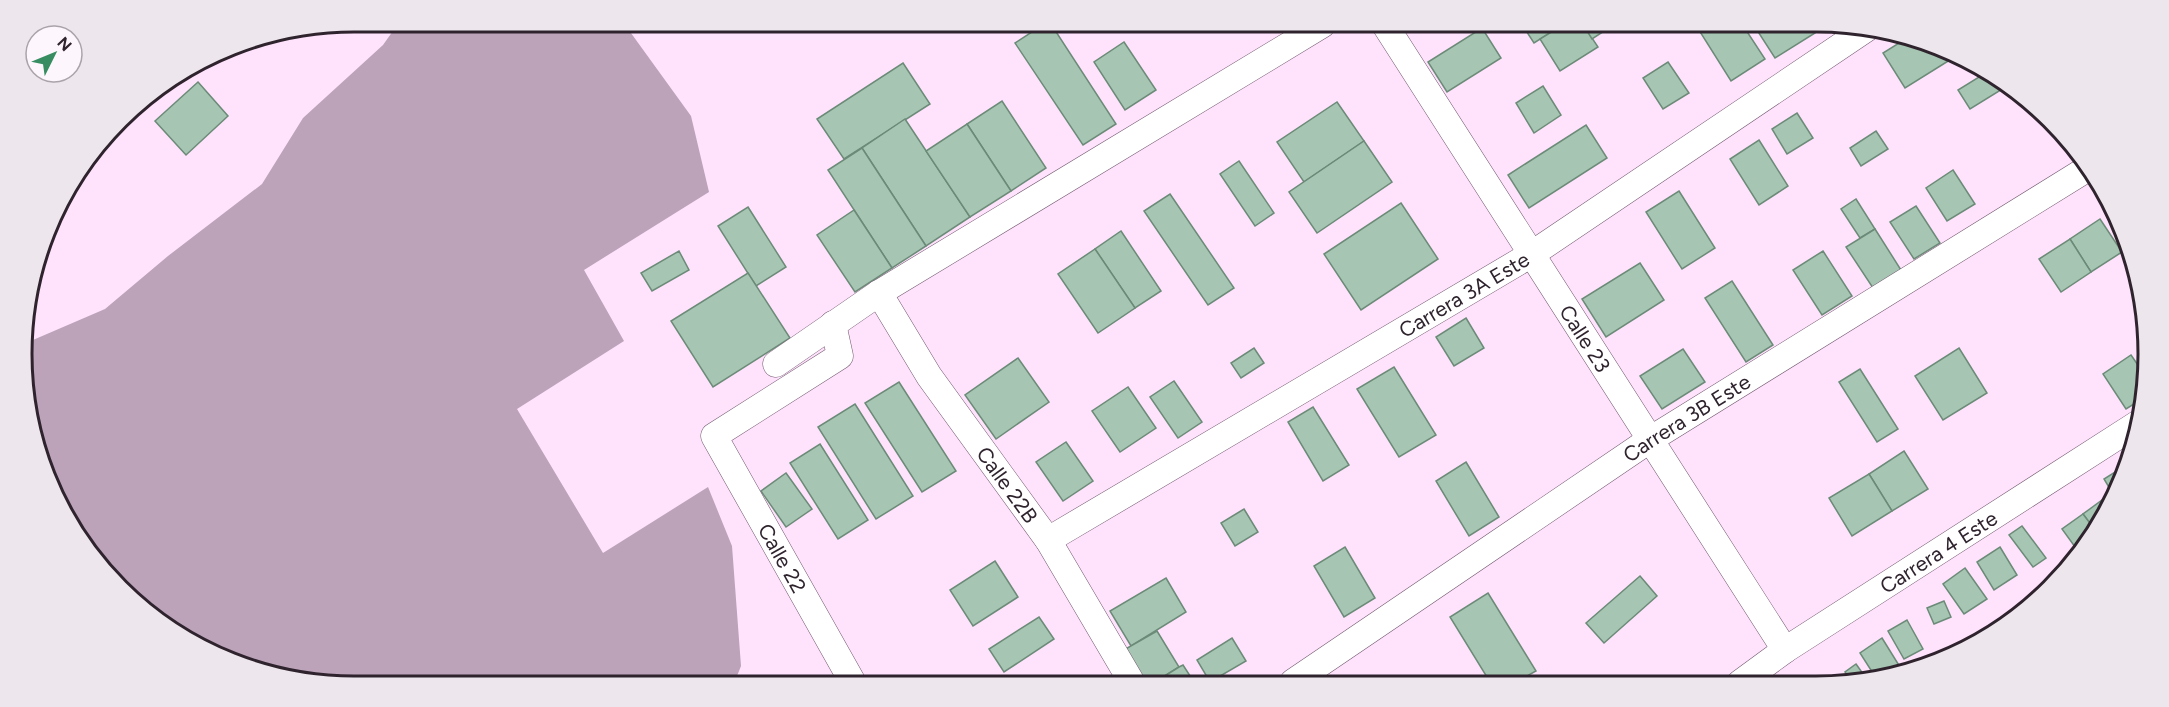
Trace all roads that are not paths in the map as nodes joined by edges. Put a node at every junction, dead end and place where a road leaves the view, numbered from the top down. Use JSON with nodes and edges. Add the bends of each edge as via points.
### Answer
{"nodes":[{"id":1,"x":1310,"y":32,"type":"edge"},
{"id":2,"x":1389,"y":32,"type":"edge"},
{"id":3,"x":1858,"y":34,"type":"edge"},
{"id":4,"x":2081,"y":172,"type":"edge"},
{"id":5,"x":1532,"y":254,"type":"junction"},
{"id":6,"x":879,"y":293,"type":"junction"},
{"id":7,"x":833,"y":324,"type":"junction"},
{"id":8,"x":776,"y":364,"type":"dead end"},
{"id":9,"x":2128,"y":429,"type":"edge"},
{"id":10,"x":1651,"y":439,"type":"junction"},
{"id":11,"x":1048,"y":540,"type":"junction"},
{"id":12,"x":1785,"y":651,"type":"junction"},
{"id":13,"x":849,"y":676,"type":"edge"},
{"id":14,"x":1128,"y":676,"type":"edge"},
{"id":15,"x":1302,"y":676,"type":"edge"},
{"id":16,"x":1750,"y":676,"type":"edge"}],
"edges":[{"from":1,"to":6,"type":"street"},
{"from":2,"to":5,"type":"street","name":"Calle 23"},
{"from":3,"to":5,"type":"street","name":"Carrera 3A Este"},
{"from":4,"to":10,"type":"street","name":"Carrera 3B Este"},
{"from":5,"to":10,"type":"street","name":"Calle 23"},
{"from":5,"to":11,"type":"street","name":"Carrera 3A Este"},
{"from":6,"to":7,"type":"street"},
{"from":6,"to":11,"type":"street","name":"Calle 22B","via":[[929,376]]},
{"from":7,"to":8,"type":"street"},
{"from":7,"to":13,"type":"street","name":"Calle 22","via":[[840,356],[714,436]]},
{"from":9,"to":12,"type":"street","name":"Carrera 4 Este"},
{"from":10,"to":12,"type":"street","name":"Calle 23"},
{"from":10,"to":15,"type":"street","name":"Carrera 3B Este"},
{"from":11,"to":14,"type":"street","name":"Calle 22B"},
{"from":12,"to":16,"type":"street","name":"Carrera 4 Este"}]}
